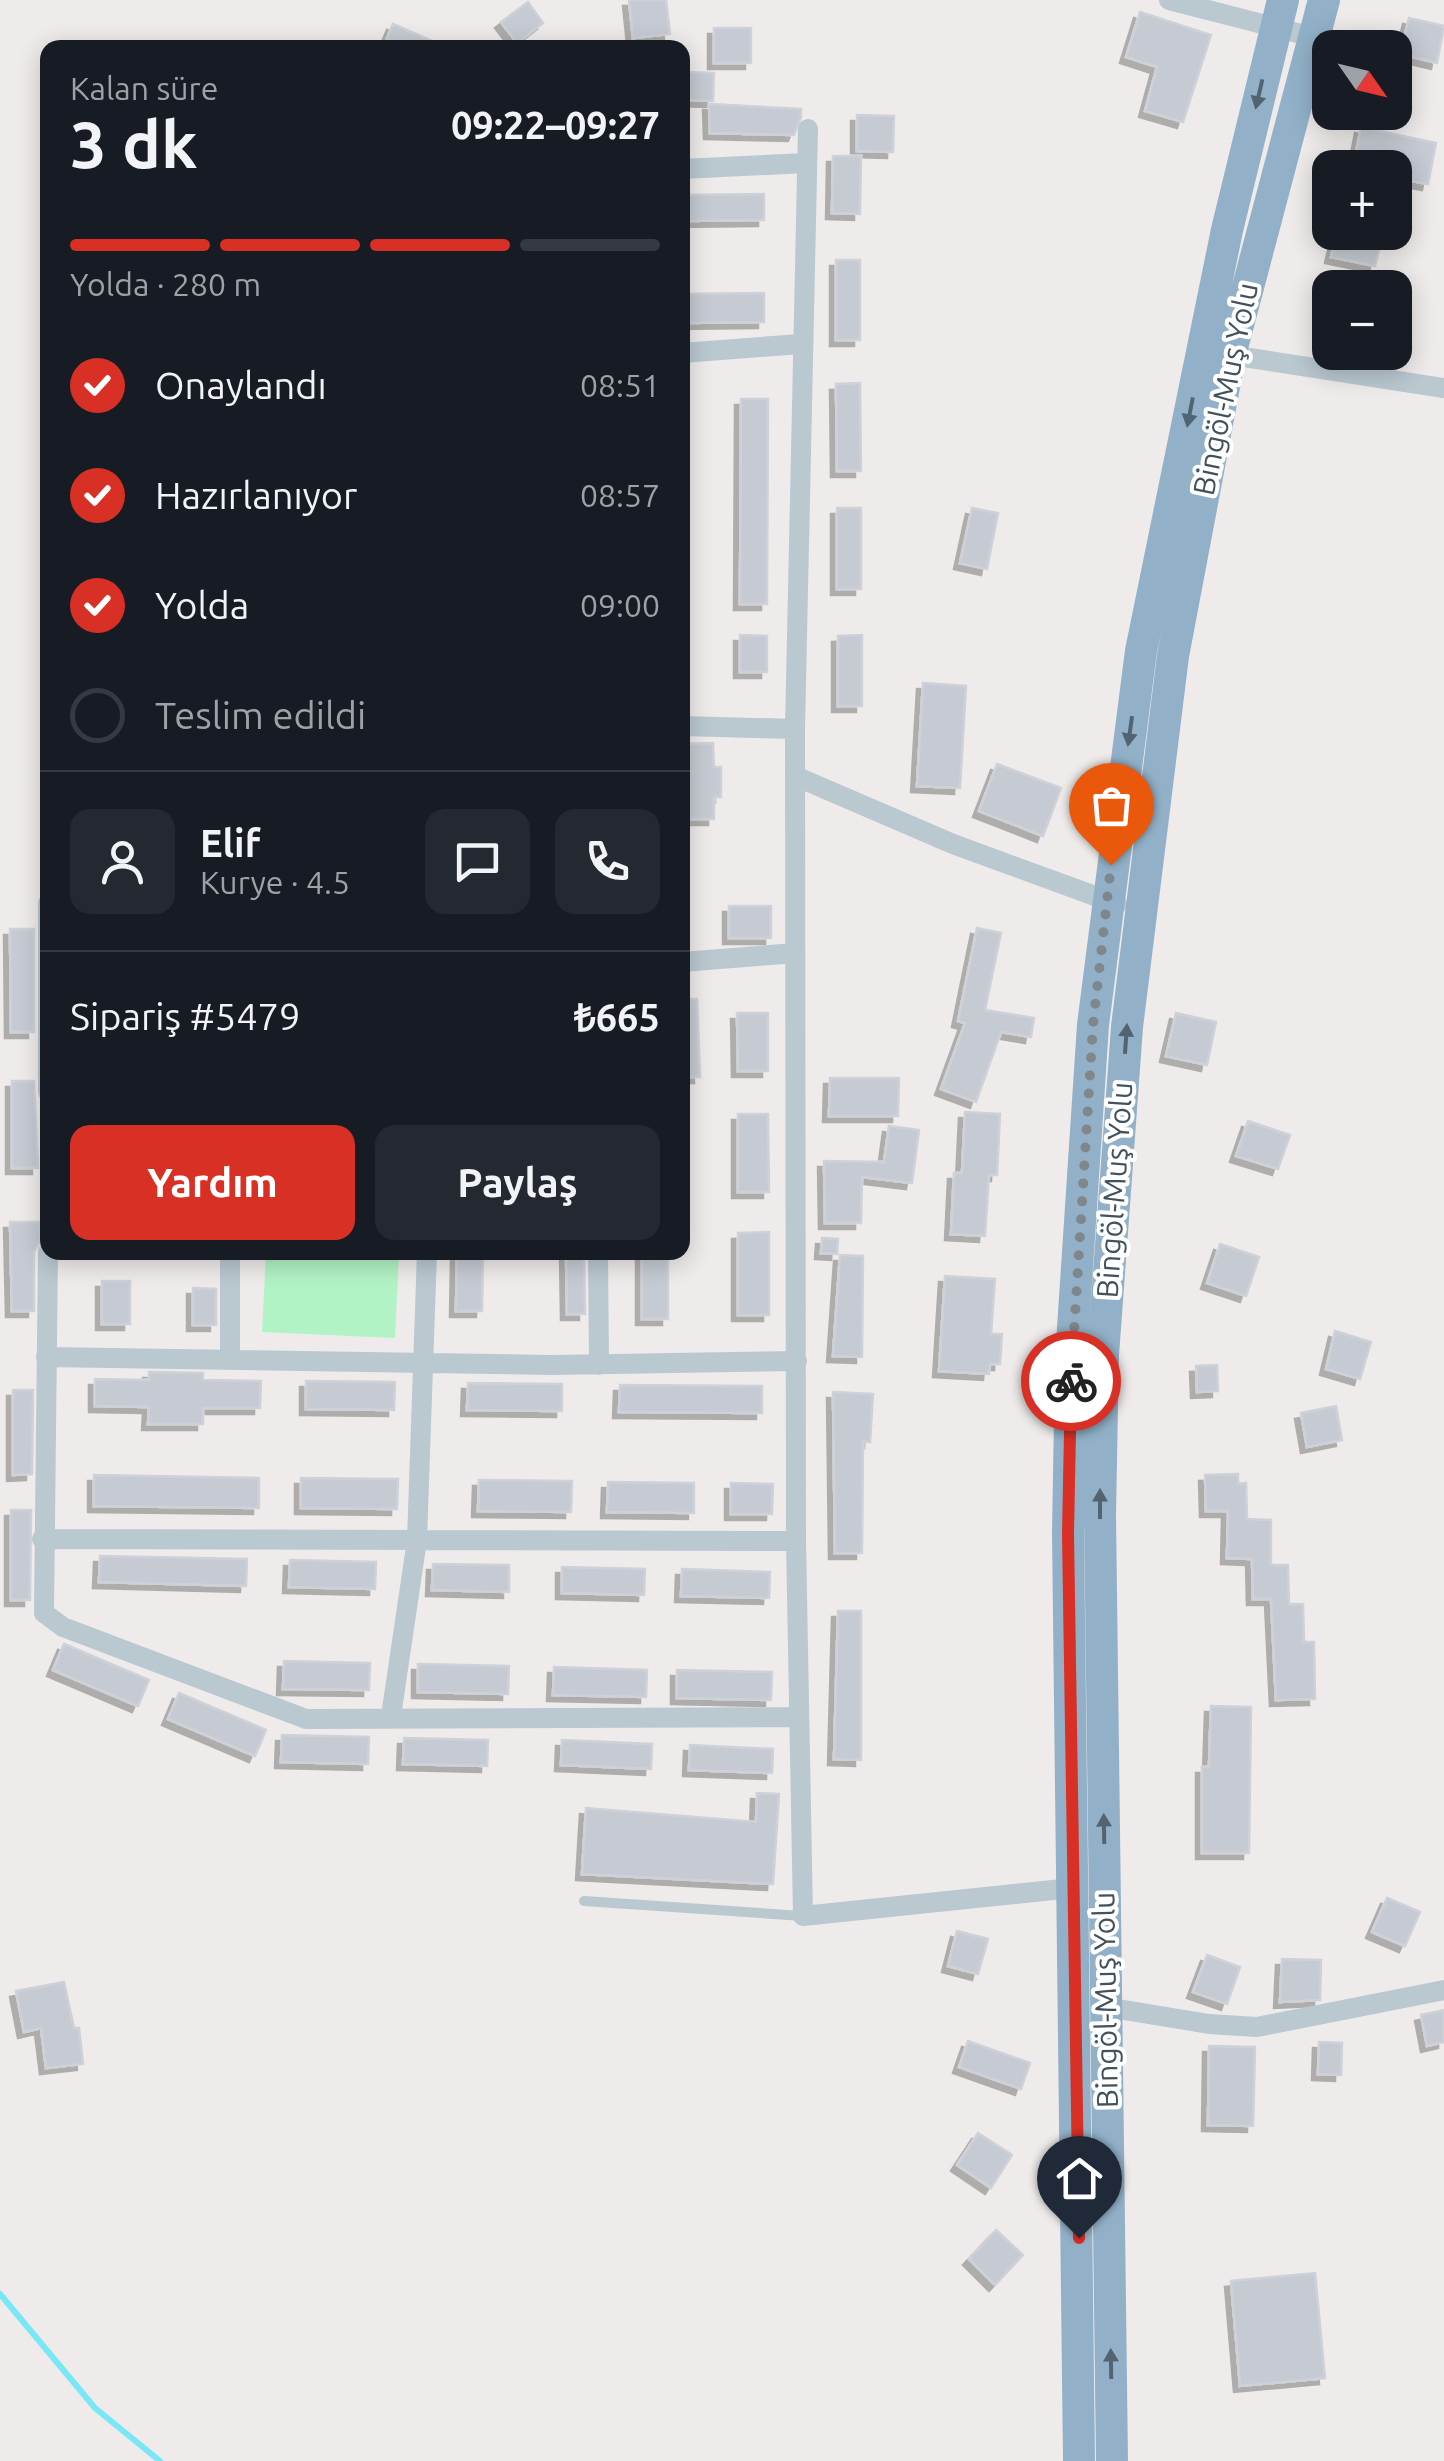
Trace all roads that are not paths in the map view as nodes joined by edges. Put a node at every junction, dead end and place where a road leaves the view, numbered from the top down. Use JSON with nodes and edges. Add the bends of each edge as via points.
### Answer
{"nodes":[{"id":1,"x":1169,"y":0,"type":"edge"},
{"id":2,"x":1324,"y":0,"type":"edge"},
{"id":3,"x":1279,"y":14,"type":"edge"},
{"id":4,"x":1315,"y":30,"type":"edge"},
{"id":5,"x":1312,"y":36,"type":"edge"},
{"id":6,"x":1312,"y":41,"type":"edge"},
{"id":7,"x":808,"y":129,"type":"dead end"},
{"id":8,"x":806,"y":163,"type":"junction"},
{"id":9,"x":690,"y":169,"type":"edge"},
{"id":10,"x":800,"y":344,"type":"junction"},
{"id":11,"x":690,"y":352,"type":"edge"},
{"id":12,"x":1230,"y":355,"type":"junction"},
{"id":13,"x":1444,"y":388,"type":"edge"},
{"id":14,"x":690,"y":726,"type":"edge"},
{"id":15,"x":795,"y":728,"type":"junction"},
{"id":16,"x":795,"y":776,"type":"junction"},
{"id":17,"x":1106,"y":901,"type":"junction"},
{"id":18,"x":1138,"y":911,"type":"junction"},
{"id":19,"x":795,"y":953,"type":"junction"},
{"id":20,"x":690,"y":961,"type":"edge"},
{"id":21,"x":48,"y":1260,"type":"edge"},
{"id":22,"x":230,"y":1260,"type":"edge"},
{"id":23,"x":426,"y":1260,"type":"edge"},
{"id":24,"x":598,"y":1260,"type":"edge"},
{"id":25,"x":46,"y":1357,"type":"junction"},
{"id":26,"x":230,"y":1360,"type":"junction"},
{"id":27,"x":797,"y":1361,"type":"junction"},
{"id":28,"x":426,"y":1364,"type":"junction"},
{"id":29,"x":599,"y":1365,"type":"junction"},
{"id":30,"x":42,"y":1539,"type":"junction"},
{"id":31,"x":417,"y":1540,"type":"junction"},
{"id":32,"x":796,"y":1542,"type":"junction"},
{"id":33,"x":390,"y":1716,"type":"junction"},
{"id":34,"x":799,"y":1717,"type":"junction"},
{"id":35,"x":1072,"y":1888,"type":"junction"},
{"id":36,"x":584,"y":1901,"type":"dead end"},
{"id":37,"x":803,"y":1916,"type":"junction"},
{"id":38,"x":1444,"y":1990,"type":"edge"},
{"id":39,"x":1106,"y":2008,"type":"junction"},
{"id":40,"x":1079,"y":2461,"type":"edge"},
{"id":41,"x":1112,"y":2461,"type":"edge"}],
"edges":[{"from":1,"to":3,"type":"street"},
{"from":2,"to":4,"type":"highway","name":"Bingöl-Muş Yolu"},
{"from":3,"to":5,"type":"street"},
{"from":3,"to":17,"type":"highway","name":"Bingöl-Muş Yolu","one_way":true,"via":[[1227,230],[1142,651]]},
{"from":6,"to":12,"type":"highway","name":"Bingöl-Muş Yolu"},
{"from":7,"to":8,"type":"street"},
{"from":8,"to":9,"type":"street"},
{"from":8,"to":10,"type":"street"},
{"from":10,"to":11,"type":"street"},
{"from":10,"to":15,"type":"street"},
{"from":12,"to":13,"type":"street"},
{"from":12,"to":18,"type":"highway","name":"Bingöl-Muş Yolu","via":[[1173,656]]},
{"from":14,"to":15,"type":"street"},
{"from":15,"to":16,"type":"street"},
{"from":16,"to":17,"type":"street"},
{"from":16,"to":19,"type":"street"},
{"from":17,"to":18,"type":"street"},
{"from":17,"to":35,"type":"highway","name":"Bingöl-Muş Yolu","via":[[1071,1358]]},
{"from":39,"to":18,"type":"highway","name":"Bingöl-Muş Yolu","one_way":true,"via":[[1102,1372]]},
{"from":19,"to":20,"type":"street"},
{"from":19,"to":27,"type":"street"},
{"from":21,"to":25,"type":"street"},
{"from":22,"to":26,"type":"street"},
{"from":23,"to":28,"type":"street"},
{"from":24,"to":29,"type":"street"},
{"from":25,"to":26,"type":"street"},
{"from":25,"to":30,"type":"street"},
{"from":26,"to":28,"type":"street"},
{"from":27,"to":29,"type":"street"},
{"from":27,"to":32,"type":"street"},
{"from":28,"to":29,"type":"street"},
{"from":28,"to":31,"type":"street"},
{"from":30,"to":31,"type":"street"},
{"from":30,"to":33,"type":"street","via":[[44,1613],[63,1627],[306,1719]]},
{"from":31,"to":32,"type":"street"},
{"from":31,"to":33,"type":"street"},
{"from":32,"to":34,"type":"street"},
{"from":33,"to":34,"type":"street"},
{"from":34,"to":37,"type":"street"},
{"from":35,"to":37,"type":"street"},
{"from":35,"to":40,"type":"highway","name":"Bingöl-Muş Yolu"},
{"from":36,"to":37,"type":"lane"},
{"from":38,"to":39,"type":"street","via":[[1256,2027]]},
{"from":41,"to":39,"type":"highway","name":"Bingöl-Muş Yolu","one_way":true}]}
